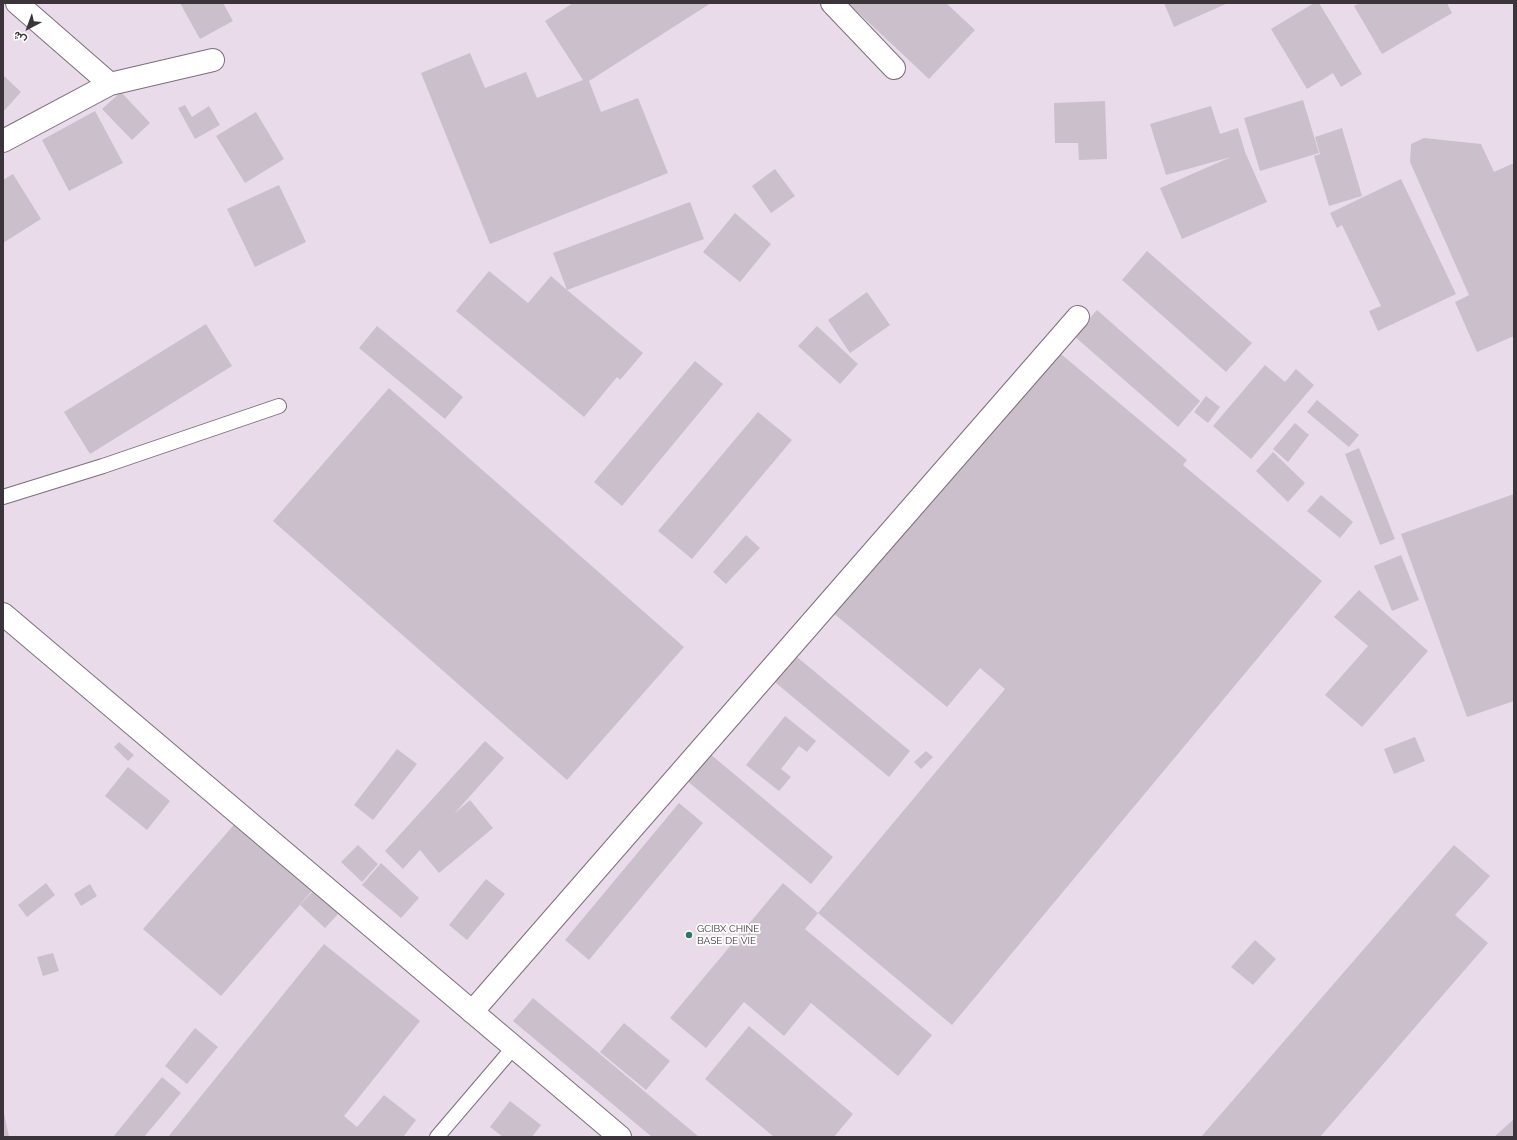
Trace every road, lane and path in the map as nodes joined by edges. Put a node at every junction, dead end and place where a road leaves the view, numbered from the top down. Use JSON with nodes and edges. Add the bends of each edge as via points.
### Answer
{"nodes":[{"id":1,"x":17,"y":3,"type":"edge"},
{"id":2,"x":832,"y":3,"type":"edge"},
{"id":3,"x":213,"y":60,"type":"dead end"},
{"id":4,"x":894,"y":68,"type":"dead end"},
{"id":5,"x":110,"y":84,"type":"junction"},
{"id":6,"x":3,"y":141,"type":"edge"},
{"id":7,"x":1078,"y":317,"type":"dead end"},
{"id":8,"x":279,"y":406,"type":"dead end"},
{"id":9,"x":3,"y":497,"type":"edge"},
{"id":10,"x":3,"y":614,"type":"edge"},
{"id":11,"x":472,"y":1012,"type":"junction"},
{"id":12,"x":513,"y":1048,"type":"junction"},
{"id":13,"x":437,"y":1137,"type":"edge"},
{"id":14,"x":620,"y":1137,"type":"edge"}],
"edges":[{"from":1,"to":5,"type":"street"},
{"from":2,"to":4,"type":"street"},
{"from":3,"to":5,"type":"street"},
{"from":5,"to":6,"type":"street"},
{"from":7,"to":11,"type":"street"},
{"from":8,"to":9,"type":"lane"},
{"from":10,"to":11,"type":"street"},
{"from":11,"to":12,"type":"street"},
{"from":12,"to":13,"type":"lane"},
{"from":12,"to":14,"type":"street"}]}
